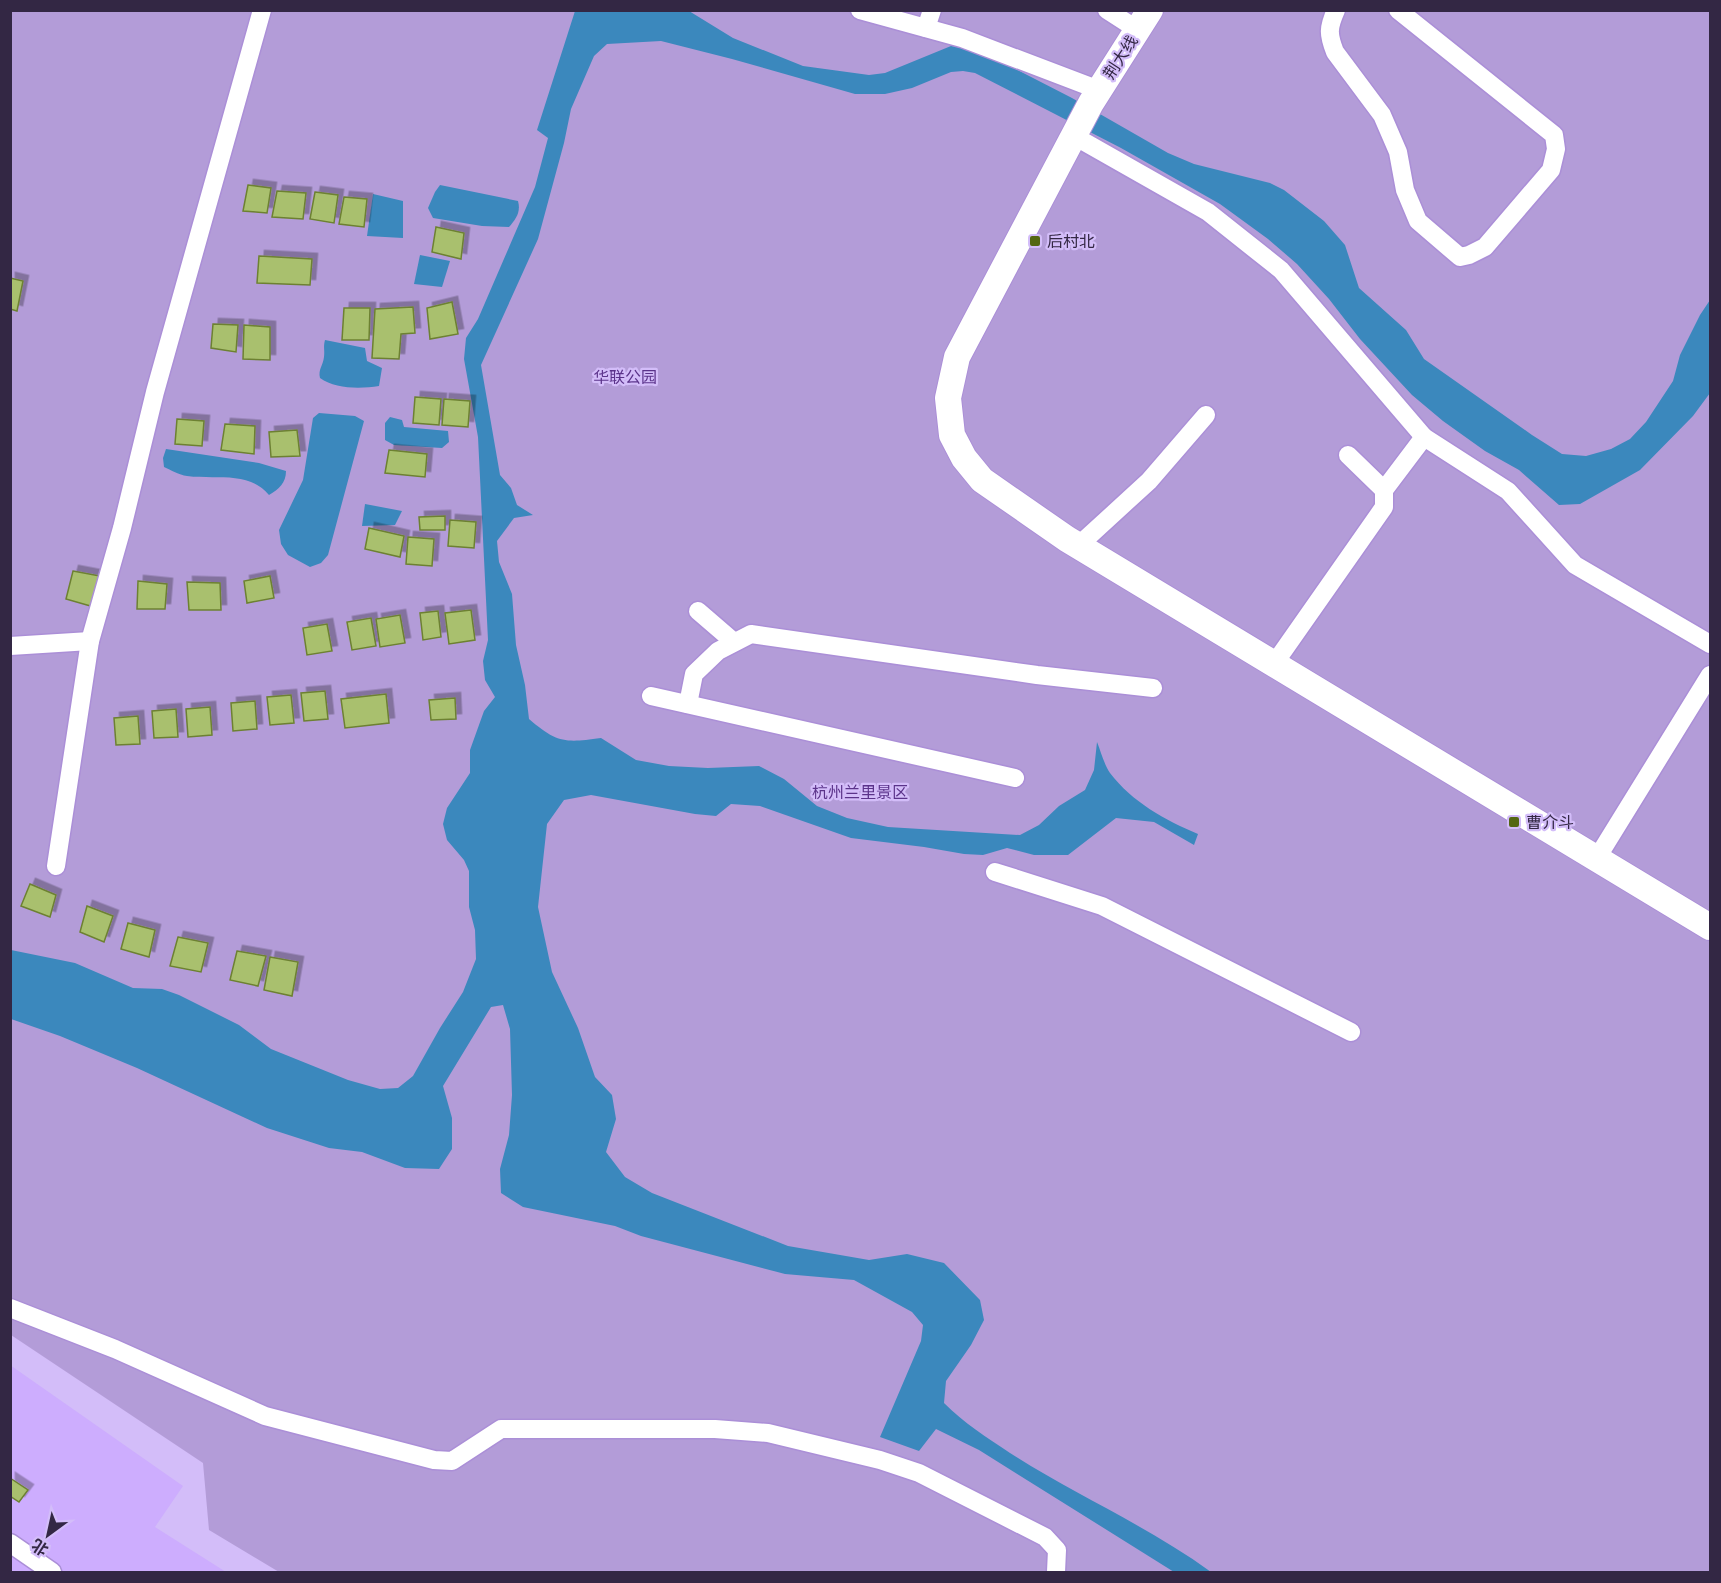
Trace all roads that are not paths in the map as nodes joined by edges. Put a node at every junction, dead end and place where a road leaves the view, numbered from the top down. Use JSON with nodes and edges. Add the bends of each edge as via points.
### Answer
{"nodes":[{"id":1,"x":262,"y":10,"type":"edge"},
{"id":2,"x":860,"y":10,"type":"edge"},
{"id":3,"x":1107,"y":10,"type":"edge"},
{"id":4,"x":1336,"y":10,"type":"edge"},
{"id":5,"x":1398,"y":10,"type":"edge"},
{"id":6,"x":929,"y":19,"type":"edge"},
{"id":7,"x":1144,"y":20,"type":"edge"},
{"id":8,"x":1095,"y":97,"type":"junction"},
{"id":9,"x":1074,"y":136,"type":"junction"},
{"id":10,"x":1206,"y":415,"type":"dead end"},
{"id":11,"x":1424,"y":437,"type":"junction"},
{"id":12,"x":1348,"y":455,"type":"dead end"},
{"id":13,"x":1384,"y":490,"type":"junction"},
{"id":14,"x":1078,"y":546,"type":"junction"},
{"id":15,"x":698,"y":611,"type":"dead end"},
{"id":16,"x":90,"y":641,"type":"junction"},
{"id":17,"x":735,"y":642,"type":"junction"},
{"id":18,"x":1710,"y":644,"type":"edge"},
{"id":19,"x":10,"y":646,"type":"edge"},
{"id":20,"x":1274,"y":664,"type":"junction"},
{"id":21,"x":1710,"y":675,"type":"edge"},
{"id":22,"x":1153,"y":688,"type":"dead end"},
{"id":23,"x":651,"y":696,"type":"dead end"},
{"id":24,"x":688,"y":704,"type":"junction"},
{"id":25,"x":1015,"y":778,"type":"dead end"},
{"id":26,"x":1597,"y":858,"type":"junction"},
{"id":27,"x":56,"y":866,"type":"dead end"},
{"id":28,"x":995,"y":872,"type":"dead end"},
{"id":29,"x":1710,"y":927,"type":"edge"},
{"id":30,"x":1351,"y":1032,"type":"dead end"},
{"id":31,"x":10,"y":1308,"type":"edge"},
{"id":32,"x":10,"y":1543,"type":"edge"},
{"id":33,"x":52,"y":1572,"type":"edge"},
{"id":34,"x":1056,"y":1572,"type":"edge"}],
"edges":[{"from":1,"to":16,"type":"street"},
{"from":2,"to":6,"type":"street"},
{"from":3,"to":7,"type":"street"},
{"from":4,"to":5,"type":"street","via":[[1329,26],[1330,40],[1382,115],[1398,152],[1405,190],[1418,221],[1460,257],[1469,255],[1485,247],[1551,170],[1556,149],[1554,135]]},
{"from":6,"to":8,"type":"street","via":[[962,38]]},
{"from":7,"to":8,"type":"street","name":"荆大线"},
{"from":8,"to":9,"type":"street","name":"荆大线"},
{"from":9,"to":11,"type":"street","via":[[1208,212],[1281,270]]},
{"from":9,"to":14,"type":"street","name":"荆大线","via":[[957,357],[948,398],[952,435],[982,480]]},
{"from":10,"to":14,"type":"street","via":[[1149,481]]},
{"from":11,"to":13,"type":"street"},
{"from":11,"to":18,"type":"street","via":[[1508,491],[1575,565]]},
{"from":12,"to":13,"type":"street"},
{"from":13,"to":20,"type":"street","via":[[1384,507]]},
{"from":14,"to":20,"type":"street","name":"荆大线"},
{"from":15,"to":17,"type":"street"},
{"from":16,"to":19,"type":"street"},
{"from":16,"to":27,"type":"street"},
{"from":17,"to":22,"type":"street","via":[[751,634]]},
{"from":17,"to":24,"type":"street","via":[[718,651],[694,674]]},
{"from":20,"to":26,"type":"street","name":"荆大线"},
{"from":21,"to":26,"type":"street"},
{"from":23,"to":24,"type":"street"},
{"from":24,"to":25,"type":"street"},
{"from":26,"to":29,"type":"street","name":"荆大线"},
{"from":28,"to":30,"type":"street","via":[[1102,906]]},
{"from":31,"to":34,"type":"street","via":[[116,1349],[265,1416],[434,1460],[452,1461],[501,1429],[715,1429],[768,1433],[880,1460],[919,1473],[1045,1537],[1057,1550]]},
{"from":32,"to":33,"type":"street"}]}
